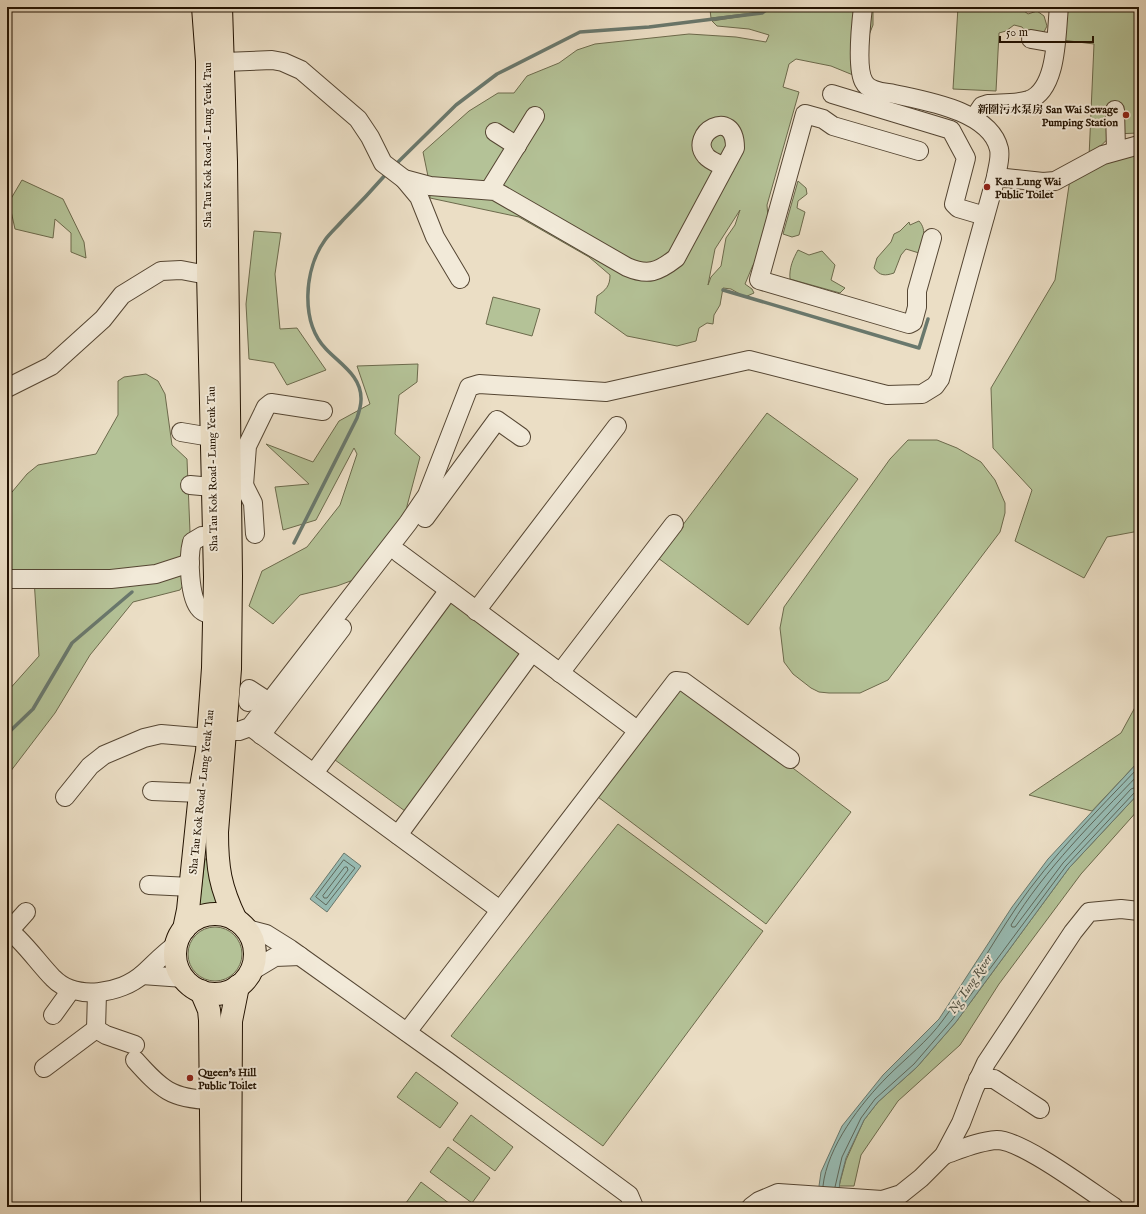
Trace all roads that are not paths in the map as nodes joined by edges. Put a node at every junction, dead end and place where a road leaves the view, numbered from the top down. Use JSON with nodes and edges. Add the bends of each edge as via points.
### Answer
{"nodes":[{"id":1,"x":203,"y":7,"type":"edge"},
{"id":2,"x":221,"y":7,"type":"edge"},
{"id":3,"x":863,"y":7,"type":"edge"},
{"id":4,"x":1059,"y":7,"type":"edge"},
{"id":5,"x":1031,"y":39,"type":"dead end"},
{"id":6,"x":1054,"y":43,"type":"junction"},
{"id":7,"x":224,"y":62,"type":"junction"},
{"id":8,"x":832,"y":94,"type":"dead end"},
{"id":9,"x":893,"y":94,"type":"junction"},
{"id":10,"x":1115,"y":110,"type":"dead end"},
{"id":11,"x":888,"y":112,"type":"junction"},
{"id":12,"x":535,"y":116,"type":"dead end"},
{"id":13,"x":974,"y":118,"type":"junction"},
{"id":14,"x":495,"y":132,"type":"dead end"},
{"id":15,"x":881,"y":139,"type":"junction"},
{"id":16,"x":1139,"y":145,"type":"edge"},
{"id":17,"x":517,"y":146,"type":"junction"},
{"id":18,"x":919,"y":150,"type":"dead end"},
{"id":19,"x":1116,"y":150,"type":"junction"},
{"id":20,"x":725,"y":167,"type":"dead end"},
{"id":21,"x":996,"y":177,"type":"junction"},
{"id":22,"x":404,"y":179,"type":"junction"},
{"id":23,"x":490,"y":190,"type":"junction"},
{"id":24,"x":985,"y":216,"type":"junction"},
{"id":25,"x":932,"y":238,"type":"dead end"},
{"id":26,"x":208,"y":272,"type":"junction"},
{"id":27,"x":460,"y":279,"type":"dead end"},
{"id":28,"x":7,"y":388,"type":"edge"},
{"id":29,"x":323,"y":410,"type":"dead end"},
{"id":30,"x":617,"y":426,"type":"dead end"},
{"id":31,"x":181,"y":432,"type":"dead end"},
{"id":32,"x":211,"y":437,"type":"junction"},
{"id":33,"x":522,"y":437,"type":"dead end"},
{"id":34,"x":190,"y":485,"type":"dead end"},
{"id":35,"x":229,"y":486,"type":"junction"},
{"id":36,"x":674,"y":524,"type":"dead end"},
{"id":37,"x":255,"y":534,"type":"dead end"},
{"id":38,"x":212,"y":537,"type":"junction"},
{"id":39,"x":399,"y":553,"type":"junction"},
{"id":40,"x":190,"y":563,"type":"junction"},
{"id":41,"x":7,"y":579,"type":"edge"},
{"id":42,"x":449,"y":590,"type":"junction"},
{"id":43,"x":476,"y":611,"type":"junction"},
{"id":44,"x":214,"y":616,"type":"junction"},
{"id":45,"x":532,"y":652,"type":"junction"},
{"id":46,"x":560,"y":673,"type":"junction"},
{"id":47,"x":249,"y":691,"type":"dead end"},
{"id":48,"x":269,"y":702,"type":"junction"},
{"id":49,"x":637,"y":730,"type":"junction"},
{"id":50,"x":256,"y":731,"type":"junction"},
{"id":51,"x":217,"y":734,"type":"junction"},
{"id":52,"x":790,"y":759,"type":"dead end"},
{"id":53,"x":314,"y":773,"type":"junction"},
{"id":54,"x":152,"y":791,"type":"dead end"},
{"id":55,"x":200,"y":793,"type":"junction"},
{"id":56,"x":65,"y":797,"type":"dead end"},
{"id":57,"x":398,"y":835,"type":"junction"},
{"id":58,"x":149,"y":885,"type":"dead end"},
{"id":59,"x":191,"y":887,"type":"junction"},
{"id":60,"x":500,"y":910,"type":"junction"},
{"id":61,"x":1139,"y":911,"type":"edge"},
{"id":62,"x":26,"y":912,"type":"dead end"},
{"id":63,"x":241,"y":924,"type":"junction"},
{"id":64,"x":9,"y":935,"type":"edge"},
{"id":65,"x":180,"y":936,"type":"junction"},
{"id":66,"x":300,"y":956,"type":"junction"},
{"id":67,"x":142,"y":975,"type":"junction"},
{"id":68,"x":244,"y":979,"type":"junction"},
{"id":69,"x":192,"y":984,"type":"junction"},
{"id":70,"x":71,"y":990,"type":"junction"},
{"id":71,"x":97,"y":993,"type":"junction"},
{"id":72,"x":53,"y":1015,"type":"dead end"},
{"id":73,"x":96,"y":1029,"type":"junction"},
{"id":74,"x":407,"y":1032,"type":"junction"},
{"id":75,"x":44,"y":1068,"type":"dead end"},
{"id":76,"x":978,"y":1079,"type":"junction"},
{"id":77,"x":211,"y":1100,"type":"junction"},
{"id":78,"x":1040,"y":1109,"type":"dead end"},
{"id":79,"x":944,"y":1155,"type":"junction"},
{"id":80,"x":212,"y":1207,"type":"edge"},
{"id":81,"x":230,"y":1207,"type":"edge"},
{"id":82,"x":634,"y":1207,"type":"edge"},
{"id":83,"x":751,"y":1207,"type":"edge"},
{"id":84,"x":1114,"y":1207,"type":"edge"}],
"edges":[{"from":1,"to":26,"type":"main road","name":"Sha Tau Kok Road – Lung Yeuk Tau","via":[[207,61]]},
{"from":2,"to":7,"type":"main road","name":"Sha Tau Kok Road – Lung Yeuk Tau"},
{"from":3,"to":9,"type":"street","via":[[861,77],[869,88]]},
{"from":4,"to":6,"type":"street"},
{"from":5,"to":6,"type":"street"},
{"from":6,"to":13,"type":"street","via":[[1049,80],[1038,95],[1022,101],[982,106]]},
{"from":7,"to":22,"type":"street","via":[[272,60],[301,70],[358,119],[383,163]]},
{"from":7,"to":35,"type":"main road","name":"Sha Tau Kok Road – Lung Yeuk Tau"},
{"from":8,"to":11,"type":"street"},
{"from":9,"to":11,"type":"street"},
{"from":9,"to":13,"type":"street","via":[[927,101]]},
{"from":10,"to":19,"type":"street"},
{"from":11,"to":15,"type":"street"},
{"from":11,"to":24,"type":"street","via":[[951,130],[966,158],[954,204],[958,208]]},
{"from":12,"to":17,"type":"street"},
{"from":13,"to":21,"type":"street","via":[[986,127],[999,149]]},
{"from":14,"to":17,"type":"street"},
{"from":15,"to":18,"type":"street"},
{"from":15,"to":25,"type":"street","via":[[833,126],[808,114],[803,116],[759,280],[911,324]]},
{"from":16,"to":19,"type":"street"},
{"from":17,"to":23,"type":"street"},
{"from":19,"to":21,"type":"street","via":[[1055,182]]},
{"from":20,"to":23,"type":"street","via":[[676,258],[664,267],[650,272],[627,268]]},
{"from":21,"to":24,"type":"street"},
{"from":22,"to":23,"type":"street","via":[[430,186]]},
{"from":22,"to":27,"type":"street","via":[[419,197],[435,237]]},
{"from":24,"to":48,"type":"street","via":[[940,379],[935,386],[922,394],[874,393],[749,360],[606,392],[479,384],[469,387],[427,495]]},
{"from":26,"to":28,"type":"street","via":[[202,274],[181,270],[161,271],[122,295],[103,319],[51,366]]},
{"from":26,"to":32,"type":"main road","name":"Sha Tau Kok Road – Lung Yeuk Tau"},
{"from":29,"to":35,"type":"street","via":[[271,403],[266,407]]},
{"from":30,"to":43,"type":"street"},
{"from":31,"to":32,"type":"street"},
{"from":32,"to":35,"type":"main road","name":"Sha Tau Kok Road – Lung Yeuk Tau"},
{"from":33,"to":39,"type":"street","via":[[497,420]]},
{"from":34,"to":35,"type":"street"},
{"from":35,"to":37,"type":"street","via":[[253,503]]},
{"from":35,"to":38,"type":"main road","name":"Sha Tau Kok Road – Lung Yeuk Tau"},
{"from":35,"to":51,"type":"main road","name":"Sha Tau Kok Road – Lung Yeuk Tau","via":[[230,664]]},
{"from":36,"to":46,"type":"street"},
{"from":38,"to":40,"type":"street","via":[[202,536],[192,542]]},
{"from":38,"to":44,"type":"main road","name":"Sha Tau Kok Road – Lung Yeuk Tau"},
{"from":39,"to":42,"type":"street"},
{"from":39,"to":50,"type":"street"},
{"from":40,"to":41,"type":"street","via":[[156,574],[111,579]]},
{"from":40,"to":44,"type":"street","via":[[196,604],[201,610]]},
{"from":42,"to":43,"type":"street"},
{"from":42,"to":53,"type":"street"},
{"from":43,"to":45,"type":"street"},
{"from":44,"to":51,"type":"main road","name":"Sha Tau Kok Road – Lung Yeuk Tau"},
{"from":45,"to":46,"type":"street"},
{"from":45,"to":57,"type":"street"},
{"from":46,"to":49,"type":"street"},
{"from":47,"to":48,"type":"street"},
{"from":48,"to":50,"type":"street"},
{"from":49,"to":52,"type":"street","via":[[673,683],[680,680]]},
{"from":49,"to":60,"type":"street"},
{"from":50,"to":51,"type":"street"},
{"from":50,"to":53,"type":"street"},
{"from":51,"to":55,"type":"main road","name":"Sha Tau Kok Road – Lung Yeuk Tau"},
{"from":51,"to":56,"type":"street","via":[[161,734],[144,738],[100,758],[90,766]]},
{"from":51,"to":63,"type":"main road","name":"Sha Tau Kok Road – Lung Yeuk Tau","via":[[217,856],[220,882]]},
{"from":53,"to":57,"type":"street"},
{"from":54,"to":55,"type":"street"},
{"from":55,"to":59,"type":"main road","name":"Sha Tau Kok Road – Lung Yeuk Tau"},
{"from":57,"to":60,"type":"street"},
{"from":58,"to":59,"type":"street"},
{"from":59,"to":65,"type":"main road","name":"Sha Tau Kok Road – Lung Yeuk Tau"},
{"from":60,"to":74,"type":"street"},
{"from":61,"to":76,"type":"street","via":[[1121,909],[1089,912],[1073,932]]},
{"from":62,"to":64,"type":"street"},
{"from":63,"to":65,"type":"main road","via":[[220,914],[206,915],[194,920]]},
{"from":63,"to":66,"type":"street","via":[[266,934]]},
{"from":63,"to":68,"type":"main road","name":"Sha Tau Kok Road – Lung Yeuk Tau","via":[[252,938],[255,949],[254,961]]},
{"from":64,"to":70,"type":"street","via":[[55,980]]},
{"from":65,"to":67,"type":"street"},
{"from":65,"to":69,"type":"main road","name":"Sha Tau Kok Road – Lung Yeuk Tau","via":[[176,960]]},
{"from":66,"to":68,"type":"street","via":[[275,957]]},
{"from":66,"to":74,"type":"street"},
{"from":67,"to":69,"type":"street"},
{"from":67,"to":71,"type":"street"},
{"from":68,"to":69,"type":"main road","via":[[220,993]]},
{"from":68,"to":81,"type":"main road","name":"Sha Tau Kok Road – Lung Yeuk Tau","via":[[230,1021]]},
{"from":69,"to":77,"type":"main road","name":"Sha Tau Kok Road – Lung Yeuk Tau","via":[[208,1010],[210,1020]]},
{"from":70,"to":71,"type":"street"},
{"from":70,"to":72,"type":"street"},
{"from":71,"to":73,"type":"street"},
{"from":73,"to":75,"type":"street"},
{"from":73,"to":77,"type":"street","via":[[143,1060],[169,1093],[196,1100]]},
{"from":74,"to":82,"type":"street","via":[[629,1195]]},
{"from":76,"to":78,"type":"street","via":[[994,1078]]},
{"from":76,"to":79,"type":"street","via":[[961,1123]]},
{"from":77,"to":80,"type":"main road","name":"Sha Tau Kok Road – Lung Yeuk Tau"},
{"from":79,"to":83,"type":"street","via":[[901,1194],[882,1200],[778,1193]]},
{"from":79,"to":84,"type":"street","via":[[988,1141],[1007,1141],[1042,1159]]}]}
